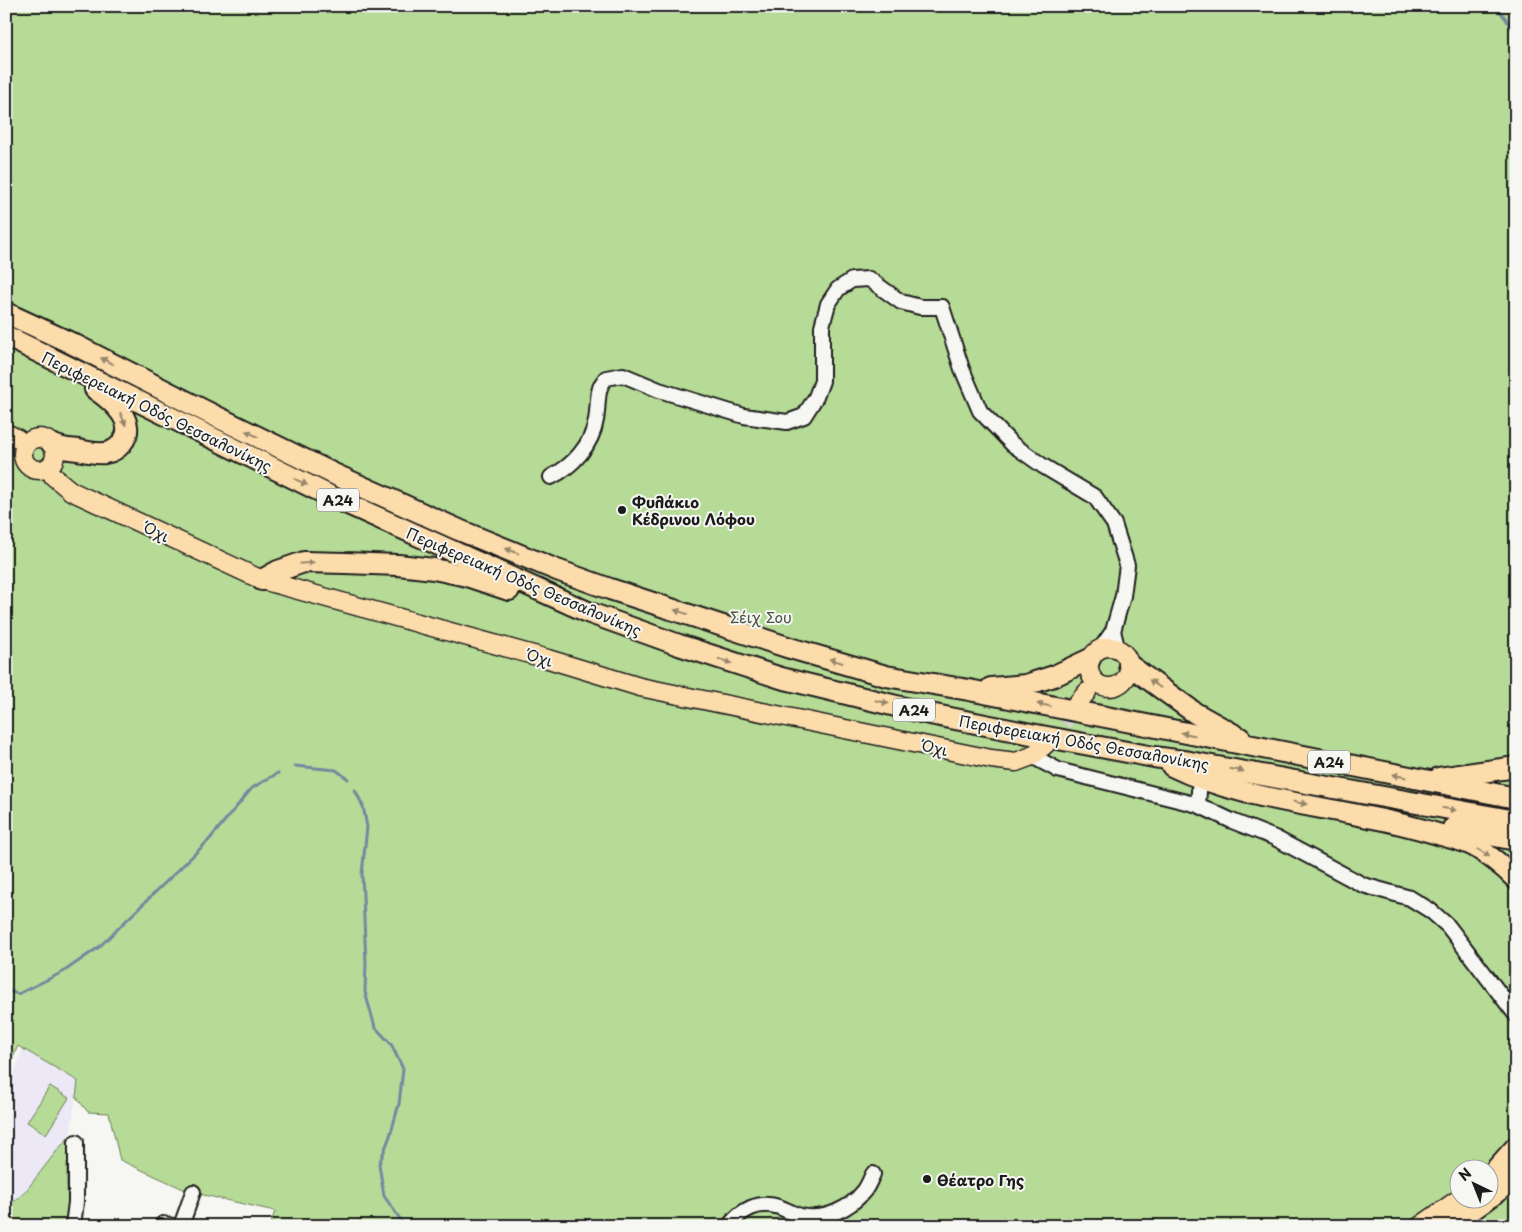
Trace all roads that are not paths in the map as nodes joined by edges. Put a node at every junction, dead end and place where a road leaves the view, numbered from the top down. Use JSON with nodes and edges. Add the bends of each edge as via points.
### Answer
{"nodes":[{"id":1,"x":6,"y":313,"type":"edge"},
{"id":2,"x":6,"y":336,"type":"edge"},
{"id":3,"x":62,"y":363,"type":"junction"},
{"id":4,"x":34,"y":452,"type":"edge"},
{"id":5,"x":551,"y":477,"type":"dead end"},
{"id":6,"x":262,"y":580,"type":"junction"},
{"id":7,"x":1114,"y":631,"type":"junction"},
{"id":8,"x":679,"y":645,"type":"junction"},
{"id":9,"x":1124,"y":658,"type":"junction"},
{"id":10,"x":1092,"y":669,"type":"junction"},
{"id":11,"x":969,"y":690,"type":"junction"},
{"id":12,"x":1076,"y":706,"type":"tunnel mouth"},
{"id":13,"x":1046,"y":744,"type":"tunnel mouth"},
{"id":14,"x":1255,"y":747,"type":"junction"},
{"id":15,"x":1032,"y":756,"type":"junction"},
{"id":16,"x":1154,"y":757,"type":"junction"},
{"id":17,"x":1516,"y":767,"type":"edge"},
{"id":18,"x":1200,"y":778,"type":"junction"},
{"id":19,"x":1421,"y":781,"type":"junction"},
{"id":20,"x":1516,"y":798,"type":"edge"},
{"id":21,"x":1198,"y":805,"type":"junction"},
{"id":22,"x":1516,"y":821,"type":"edge"},
{"id":23,"x":1406,"y":824,"type":"junction"},
{"id":24,"x":1516,"y":840,"type":"edge"},
{"id":25,"x":1516,"y":879,"type":"edge"},
{"id":26,"x":1516,"y":1015,"type":"edge"},
{"id":27,"x":76,"y":1142,"type":"dead end"},
{"id":28,"x":1516,"y":1147,"type":"edge"},
{"id":29,"x":1516,"y":1157,"type":"edge"},
{"id":30,"x":1500,"y":1165,"type":"edge"},
{"id":31,"x":1500,"y":1169,"type":"edge"},
{"id":32,"x":873,"y":1174,"type":"dead end"},
{"id":33,"x":1514,"y":1180,"type":"edge"},
{"id":34,"x":1500,"y":1190,"type":"edge"},
{"id":35,"x":193,"y":1192,"type":"dead end"},
{"id":36,"x":1450,"y":1205,"type":"edge"},
{"id":37,"x":1472,"y":1210,"type":"edge"},
{"id":38,"x":800,"y":1221,"type":"edge"},
{"id":39,"x":73,"y":1226,"type":"edge"},
{"id":40,"x":181,"y":1226,"type":"edge"},
{"id":41,"x":728,"y":1226,"type":"edge"},
{"id":42,"x":1420,"y":1226,"type":"edge"},
{"id":43,"x":1449,"y":1226,"type":"edge"}],
"edges":[{"from":11,"to":1,"type":"highway","name":"Περιφερειακή Οδός Θεσσαλονίκης","number":"Α24","one_way":true,"via":[[886,676],[790,648],[557,570],[336,475]]},
{"from":2,"to":3,"type":"highway","name":"Περιφερειακή Οδός Θεσσαλονίκης","number":"Α24"},
{"from":3,"to":4,"type":"highway","one_way":true,"via":[[113,402],[123,416],[127,433],[122,444],[108,452],[57,447]]},
{"from":3,"to":8,"type":"highway","name":"Περιφερειακή Οδός Θεσσαλονίκης","number":"Α24","one_way":true,"via":[[328,495],[590,612]]},
{"from":4,"to":6,"type":"main road","name":"Όχι","via":[[71,491]]},
{"from":5,"to":7,"type":"street","via":[[578,458],[588,441],[596,422],[600,388],[606,378],[623,375],[659,390],[744,416],[787,422],[804,416],[822,381],[822,326],[828,304],[838,289],[852,280],[869,279],[902,302],[920,308],[942,307],[980,411],[1012,444],[1096,497],[1114,524],[1127,565]]},
{"from":6,"to":8,"type":"highway","one_way":true,"via":[[304,562],[434,569],[488,582],[637,640]]},
{"from":6,"to":15,"type":"main road","name":"Όχι","via":[[640,687],[991,759],[1016,762]]},
{"from":7,"to":9,"type":"street"},
{"from":7,"to":10,"type":"street"},
{"from":8,"to":16,"type":"highway","name":"Περιφερειακή Οδός Θεσσαλονίκης","number":"Α24","one_way":true,"via":[[781,678],[925,713]]},
{"from":9,"to":10,"type":"main road","via":[[1114,648],[1107,647]]},
{"from":9,"to":10,"type":"main road","via":[[1127,675],[1118,686],[1105,687]]},
{"from":14,"to":9,"type":"highway","one_way":true,"via":[[1196,712]]},
{"from":10,"to":11,"type":"highway","via":[[1026,685]]},
{"from":10,"to":12,"type":"main road"},
{"from":14,"to":11,"type":"highway","name":"Περιφερειακή Οδός Θεσσαλονίκης","number":"Α24","one_way":true},
{"from":13,"to":15,"type":"main road","name":"Όχι"},
{"from":19,"to":14,"type":"highway","name":"Περιφερειακή Οδός Θεσσαλονίκης","number":"Α24","one_way":true},
{"from":15,"to":21,"type":"street","via":[[1058,770]]},
{"from":16,"to":18,"type":"highway"},
{"from":16,"to":22,"type":"highway","name":"Περιφερειακή Οδός Θεσσαλονίκης","number":"Α24","one_way":true},
{"from":17,"to":19,"type":"highway"},
{"from":18,"to":21,"type":"street"},
{"from":18,"to":23,"type":"highway","one_way":true,"via":[[1261,796]]},
{"from":19,"to":20,"type":"highway","name":"Περιφερειακή Οδός Θεσσαλονίκης","number":"Α24"},
{"from":21,"to":26,"type":"street","via":[[1276,838],[1363,885],[1410,898],[1431,911],[1448,926]]},
{"from":23,"to":24,"type":"highway","via":[[1452,828]]},
{"from":23,"to":25,"type":"highway","one_way":true,"via":[[1472,846],[1495,860]]},
{"from":27,"to":39,"type":"street"},
{"from":28,"to":30,"type":"highway"},
{"from":29,"to":31,"type":"highway"},
{"from":32,"to":38,"type":"street","via":[[863,1191],[845,1208],[826,1215],[806,1216]]},
{"from":33,"to":34,"type":"highway"},
{"from":35,"to":40,"type":"street"},
{"from":36,"to":42,"type":"main road"},
{"from":37,"to":43,"type":"highway"},
{"from":38,"to":41,"type":"street","via":[[778,1206],[763,1205],[747,1208]]}]}
